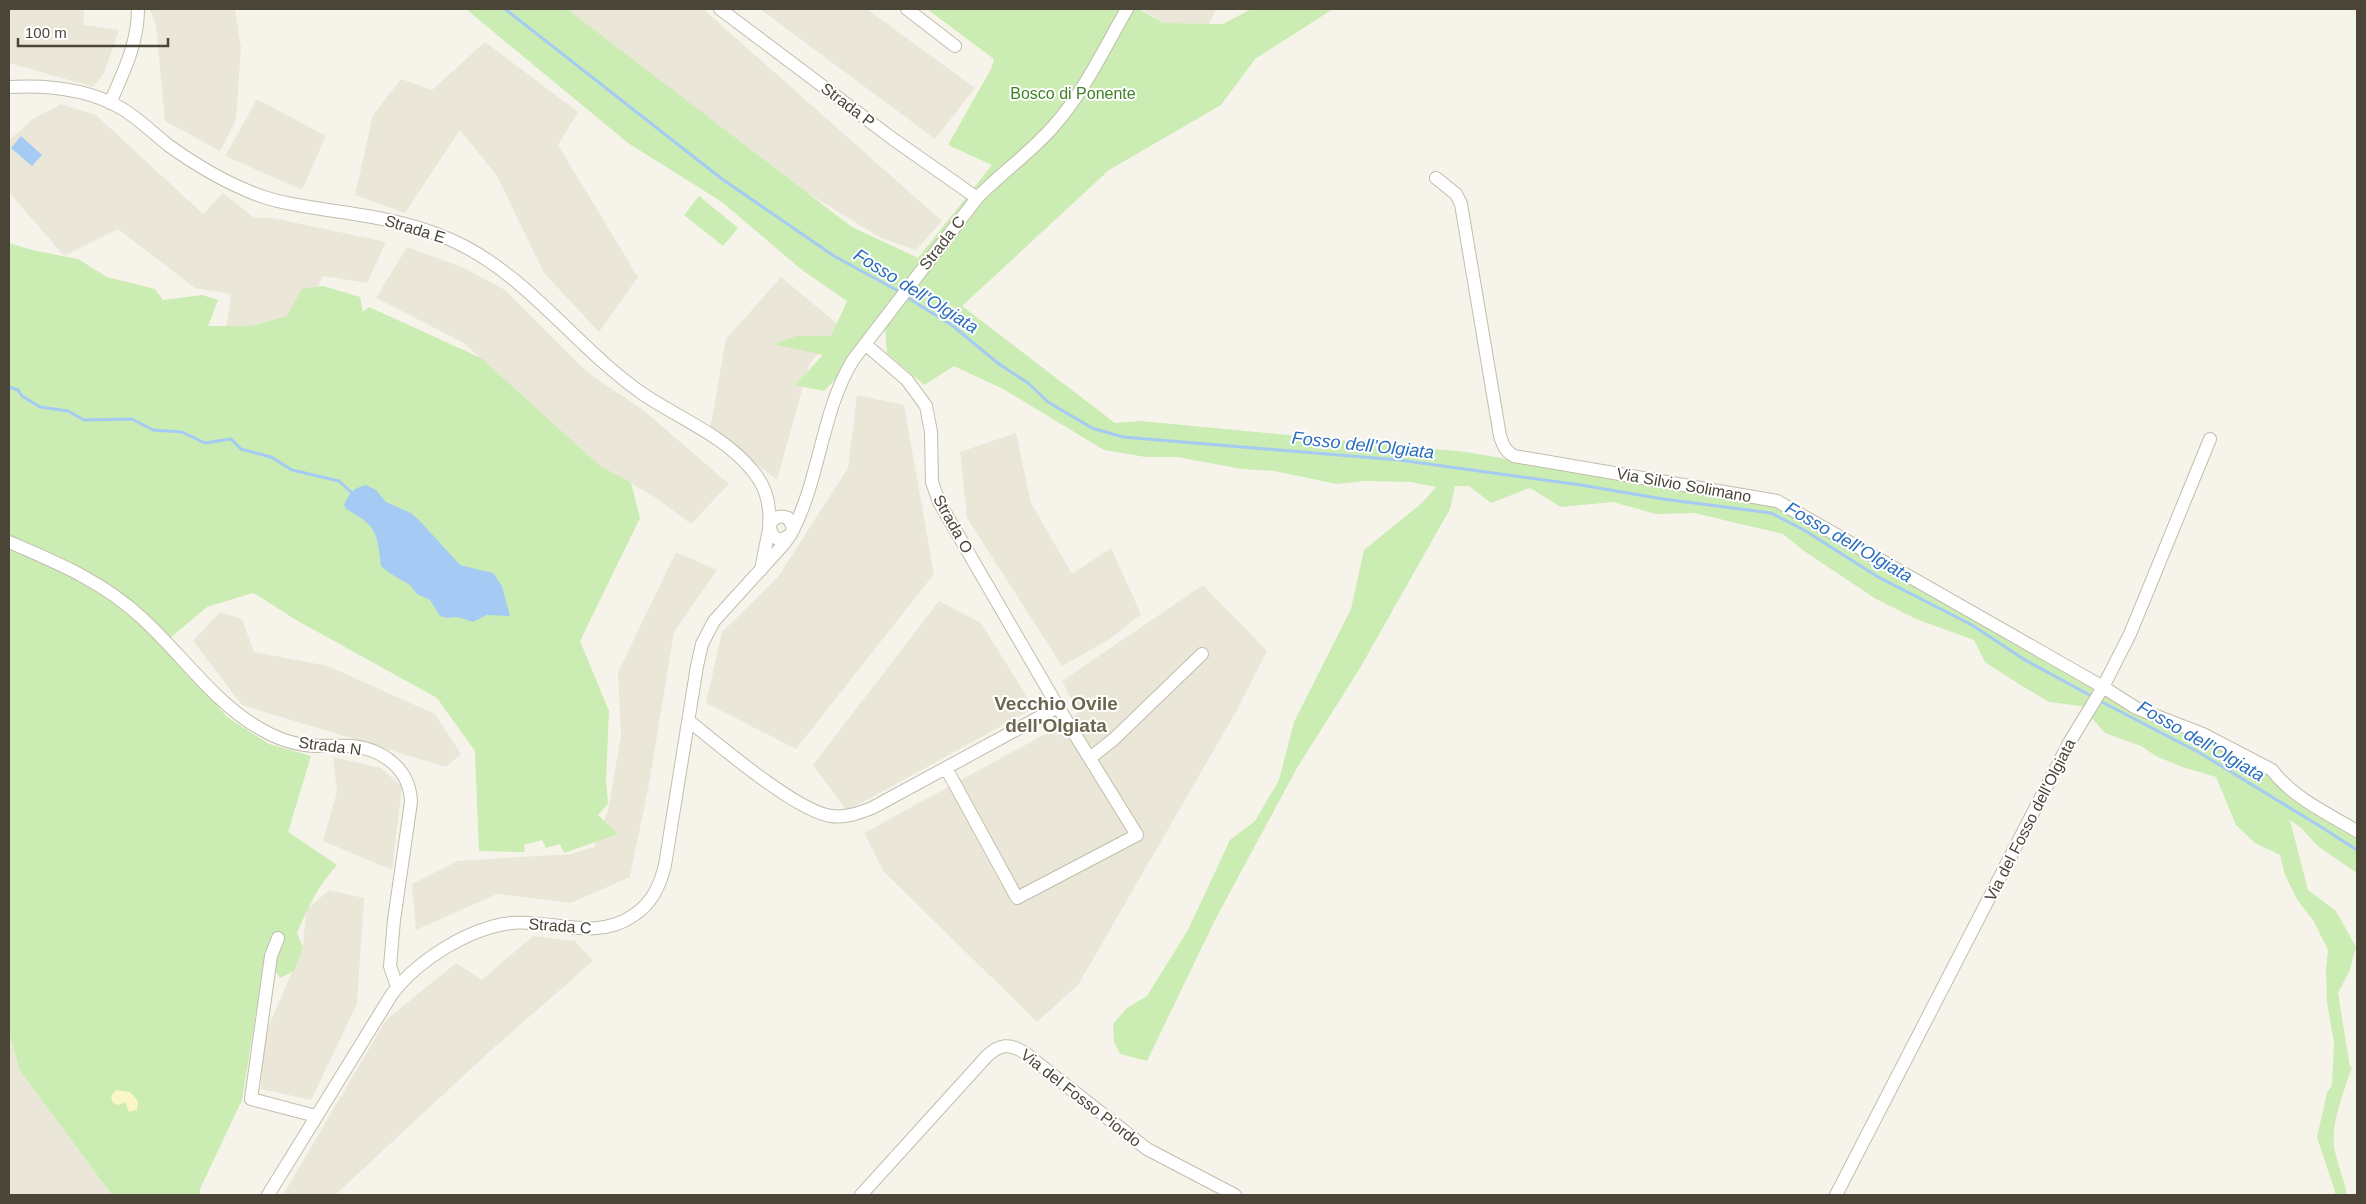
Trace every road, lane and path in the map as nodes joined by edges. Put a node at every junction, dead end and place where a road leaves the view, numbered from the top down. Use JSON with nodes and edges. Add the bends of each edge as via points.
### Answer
{"nodes":[{"id":1,"x":138,"y":9,"type":"edge"},
{"id":2,"x":720,"y":9,"type":"edge"},
{"id":3,"x":906,"y":9,"type":"edge"},
{"id":4,"x":1127,"y":9,"type":"edge"},
{"id":5,"x":955,"y":46,"type":"dead end"},
{"id":6,"x":9,"y":87,"type":"edge"},
{"id":7,"x":110,"y":102,"type":"junction"},
{"id":8,"x":1436,"y":178,"type":"dead end"},
{"id":9,"x":977,"y":198,"type":"junction"},
{"id":10,"x":865,"y":344,"type":"junction"},
{"id":11,"x":2210,"y":439,"type":"dead end"},
{"id":12,"x":764,"y":489,"type":"junction"},
{"id":13,"x":788,"y":525,"type":"junction"},
{"id":14,"x":769,"y":527,"type":"junction"},
{"id":15,"x":9,"y":542,"type":"edge"},
{"id":16,"x":761,"y":570,"type":"junction"},
{"id":17,"x":1202,"y":654,"type":"dead end"},
{"id":18,"x":2098,"y":695,"type":"junction"},
{"id":19,"x":1058,"y":707,"type":"junction"},
{"id":20,"x":689,"y":721,"type":"junction"},
{"id":21,"x":1090,"y":758,"type":"junction"},
{"id":22,"x":946,"y":768,"type":"junction"},
{"id":23,"x":2357,"y":831,"type":"edge"},
{"id":24,"x":278,"y":938,"type":"dead end"},
{"id":25,"x":397,"y":987,"type":"junction"},
{"id":26,"x":316,"y":1116,"type":"junction"},
{"id":27,"x":268,"y":1195,"type":"edge"},
{"id":28,"x":861,"y":1195,"type":"edge"},
{"id":29,"x":1235,"y":1195,"type":"edge"},
{"id":30,"x":1836,"y":1195,"type":"edge"}],
"edges":[{"from":1,"to":7,"type":"street","via":[[134,47]]},
{"from":2,"to":9,"type":"street","name":"Strada P"},
{"from":3,"to":5,"type":"street"},
{"from":4,"to":9,"type":"street","name":"Strada C","via":[[1061,118],[1038,144]]},
{"from":6,"to":7,"type":"street","name":"Strada E","via":[[56,88]]},
{"from":7,"to":12,"type":"street","name":"Strada E","via":[[197,165],[251,193],[290,204],[405,223],[475,252],[517,283],[643,393],[725,445],[752,470]]},
{"from":8,"to":18,"type":"street","name":"Via Silvio Solimano","via":[[1456,194],[1461,204],[1500,436],[1508,453],[1777,501]]},
{"from":9,"to":10,"type":"street","name":"Strada C"},
{"from":10,"to":13,"type":"street","name":"Strada C","via":[[848,368],[839,389],[804,506]]},
{"from":10,"to":19,"type":"street","name":"Strada O","via":[[907,380],[926,406],[937,498]]},
{"from":11,"to":18,"type":"street","name":"Via del Fosso dell'Olgiata","via":[[2130,634]]},
{"from":12,"to":13,"type":"street","name":"Strada E"},
{"from":12,"to":14,"type":"street","name":"Strada E","via":[[770,503]]},
{"from":13,"to":14,"type":"street","via":[[774,518]]},
{"from":13,"to":14,"type":"street","via":[[783,540],[776,538]]},
{"from":13,"to":16,"type":"street","name":"Strada C"},
{"from":14,"to":16,"type":"street"},
{"from":15,"to":25,"type":"street","name":"Strada N","via":[[81,574],[114,595],[144,620],[226,703],[261,730],[305,745],[365,749],[400,768],[409,784],[411,802],[390,966]]},
{"from":16,"to":20,"type":"street","name":"Strada C","via":[[720,614],[708,632],[697,666]]},
{"from":17,"to":21,"type":"street"},
{"from":18,"to":23,"type":"street","via":[[2203,734],[2272,770],[2313,805]]},
{"from":18,"to":30,"type":"street","name":"Via del Fosso dell'Olgiata","via":[[2069,744]]},
{"from":19,"to":21,"type":"street","name":"Strada O"},
{"from":19,"to":22,"type":"street"},
{"from":20,"to":22,"type":"street","via":[[758,775],[809,809],[830,816],[862,812]]},
{"from":20,"to":25,"type":"street","name":"Strada C","via":[[666,865],[657,891],[644,908],[623,922],[600,929],[525,923],[488,928],[451,945]]},
{"from":21,"to":22,"type":"street","name":"Strada O","via":[[1137,835],[1017,898]]},
{"from":24,"to":26,"type":"street","via":[[271,956],[251,1099]]},
{"from":25,"to":26,"type":"street","name":"Strada C"},
{"from":26,"to":27,"type":"street","name":"Strada C"},
{"from":28,"to":29,"type":"street","name":"Via del Fosso Piordo","via":[[987,1056],[1005,1045],[1025,1053],[1147,1149]]}]}
